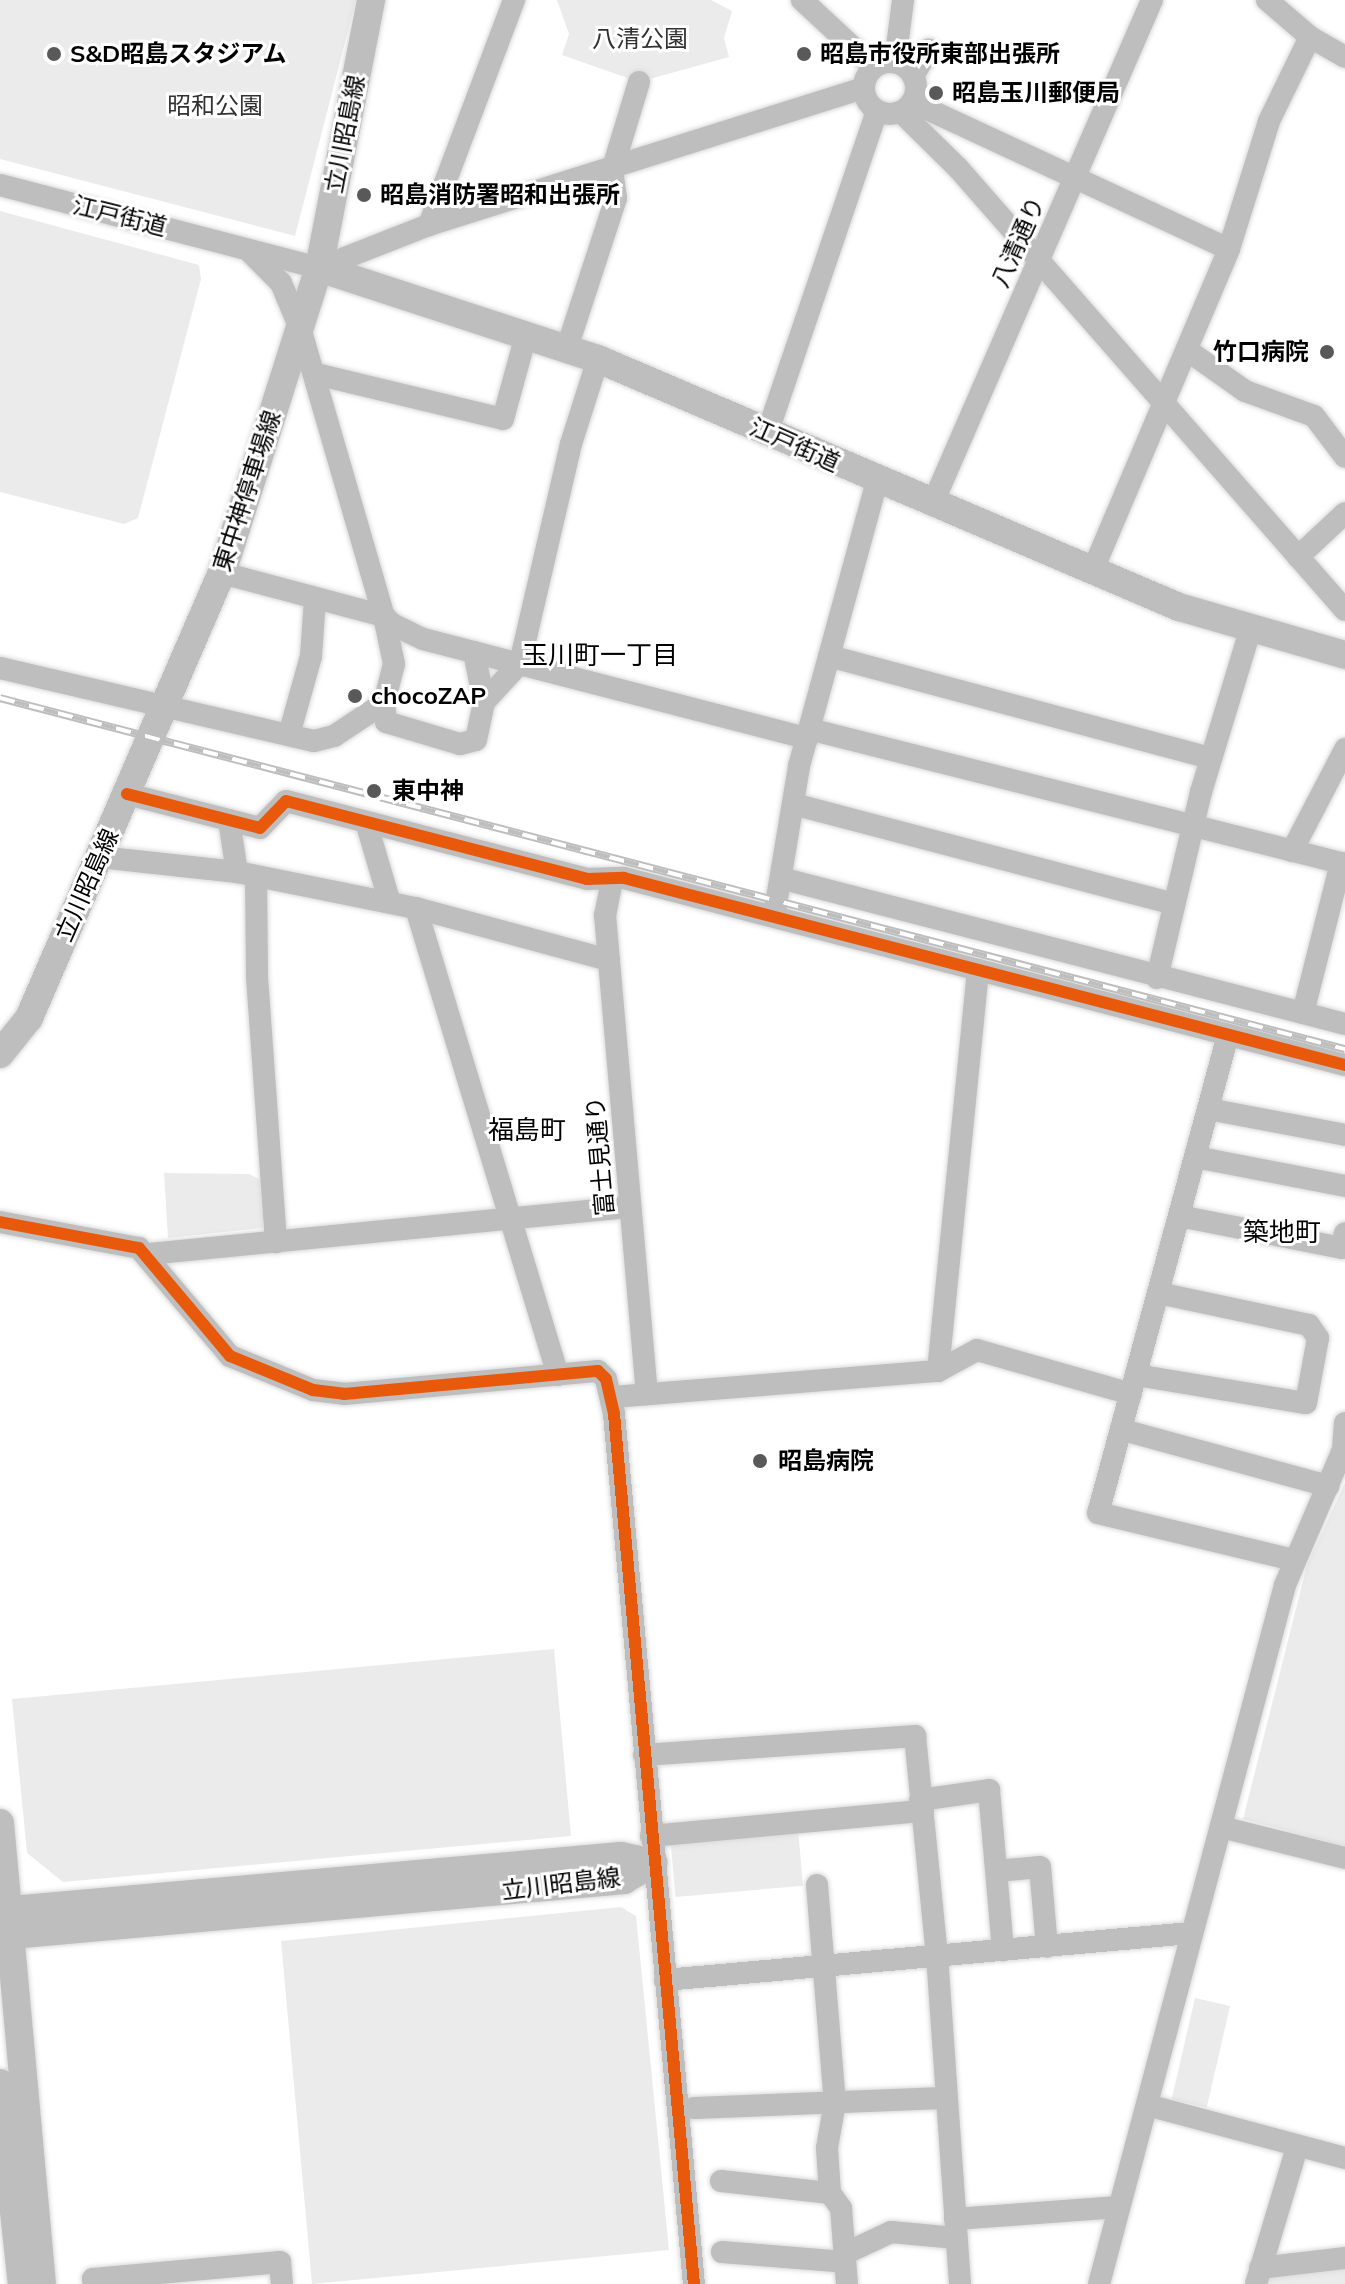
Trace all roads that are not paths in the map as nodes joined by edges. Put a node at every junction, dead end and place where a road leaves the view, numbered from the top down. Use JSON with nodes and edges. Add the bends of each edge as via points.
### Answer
{"nodes":[{"id":1,"x":371,"y":0,"type":"edge"},
{"id":2,"x":514,"y":0,"type":"edge"},
{"id":3,"x":802,"y":0,"type":"edge"},
{"id":4,"x":903,"y":0,"type":"edge"},
{"id":5,"x":1152,"y":0,"type":"edge"},
{"id":6,"x":1267,"y":0,"type":"edge"},
{"id":7,"x":1310,"y":37,"type":"junction"},
{"id":8,"x":929,"y":49,"type":"dead end"},
{"id":9,"x":1345,"y":57,"type":"edge"},
{"id":10,"x":894,"y":68,"type":"junction"},
{"id":11,"x":639,"y":82,"type":"dead end"},
{"id":12,"x":863,"y":88,"type":"junction"},
{"id":13,"x":906,"y":107,"type":"junction"},
{"id":14,"x":877,"y":111,"type":"junction"},
{"id":15,"x":612,"y":171,"type":"junction"},
{"id":16,"x":1074,"y":179,"type":"junction"},
{"id":17,"x":0,"y":185,"type":"edge"},
{"id":18,"x":429,"y":225,"type":"junction"},
{"id":19,"x":241,"y":246,"type":"junction"},
{"id":20,"x":1229,"y":249,"type":"junction"},
{"id":21,"x":1039,"y":260,"type":"junction"},
{"id":22,"x":319,"y":268,"type":"junction"},
{"id":23,"x":301,"y":331,"type":"junction"},
{"id":24,"x":526,"y":335,"type":"junction"},
{"id":25,"x":567,"y":348,"type":"junction"},
{"id":26,"x":1187,"y":350,"type":"junction"},
{"id":27,"x":598,"y":359,"type":"junction"},
{"id":28,"x":316,"y":374,"type":"junction"},
{"id":29,"x":1163,"y":403,"type":"junction"},
{"id":30,"x":767,"y":434,"type":"junction"},
{"id":31,"x":1345,"y":457,"type":"edge"},
{"id":32,"x":877,"y":481,"type":"junction"},
{"id":33,"x":932,"y":505,"type":"junction"},
{"id":34,"x":1345,"y":513,"type":"edge"},
{"id":35,"x":1298,"y":557,"type":"junction"},
{"id":36,"x":1092,"y":572,"type":"junction"},
{"id":37,"x":222,"y":573,"type":"junction"},
{"id":38,"x":315,"y":599,"type":"junction"},
{"id":39,"x":1345,"y":610,"type":"edge"},
{"id":40,"x":384,"y":616,"type":"junction"},
{"id":41,"x":1250,"y":631,"type":"junction"},
{"id":42,"x":425,"y":640,"type":"junction"},
{"id":43,"x":474,"y":652,"type":"junction"},
{"id":44,"x":1345,"y":655,"type":"edge"},
{"id":45,"x":829,"y":656,"type":"junction"},
{"id":46,"x":520,"y":663,"type":"junction"},
{"id":47,"x":394,"y":664,"type":"junction"},
{"id":48,"x":0,"y":668,"type":"edge"},
{"id":49,"x":484,"y":702,"type":"junction"},
{"id":50,"x":384,"y":703,"type":"junction"},
{"id":51,"x":165,"y":710,"type":"junction"},
{"id":52,"x":808,"y":734,"type":"junction"},
{"id":53,"x":289,"y":735,"type":"junction"},
{"id":54,"x":1345,"y":749,"type":"edge"},
{"id":55,"x":1211,"y":758,"type":"junction"},
{"id":56,"x":127,"y":794,"type":"junction"},
{"id":57,"x":793,"y":804,"type":"junction"},
{"id":58,"x":229,"y":820,"type":"junction"},
{"id":59,"x":366,"y":822,"type":"junction"},
{"id":60,"x":1193,"y":828,"type":"junction"},
{"id":61,"x":1292,"y":851,"type":"junction"},
{"id":62,"x":99,"y":857,"type":"junction"},
{"id":63,"x":1343,"y":864,"type":"edge"},
{"id":64,"x":247,"y":874,"type":"junction"},
{"id":65,"x":784,"y":879,"type":"junction"},
{"id":66,"x":612,"y":880,"type":"junction"},
{"id":67,"x":390,"y":903,"type":"junction"},
{"id":68,"x":1174,"y":904,"type":"junction"},
{"id":69,"x":416,"y":908,"type":"junction"},
{"id":70,"x":774,"y":916,"type":"junction"},
{"id":71,"x":609,"y":960,"type":"junction"},
{"id":72,"x":978,"y":970,"type":"junction"},
{"id":73,"x":1157,"y":978,"type":"junction"},
{"id":74,"x":1303,"y":1013,"type":"junction"},
{"id":75,"x":1345,"y":1024,"type":"edge"},
{"id":76,"x":1228,"y":1035,"type":"junction"},
{"id":77,"x":0,"y":1054,"type":"edge"},
{"id":78,"x":1345,"y":1065,"type":"edge"},
{"id":79,"x":1208,"y":1109,"type":"junction"},
{"id":80,"x":1345,"y":1135,"type":"edge"},
{"id":81,"x":1195,"y":1157,"type":"junction"},
{"id":82,"x":1345,"y":1186,"type":"edge"},
{"id":83,"x":630,"y":1207,"type":"junction"},
{"id":84,"x":1179,"y":1216,"type":"junction"},
{"id":85,"x":509,"y":1218,"type":"junction"},
{"id":86,"x":0,"y":1222,"type":"edge"},
{"id":87,"x":1345,"y":1233,"type":"edge"},
{"id":88,"x":276,"y":1242,"type":"junction"},
{"id":89,"x":148,"y":1254,"type":"junction"},
{"id":90,"x":1158,"y":1293,"type":"junction"},
{"id":91,"x":938,"y":1371,"type":"junction"},
{"id":92,"x":558,"y":1375,"type":"junction"},
{"id":93,"x":1134,"y":1384,"type":"junction"},
{"id":94,"x":647,"y":1394,"type":"junction"},
{"id":95,"x":613,"y":1397,"type":"junction"},
{"id":96,"x":1345,"y":1423,"type":"edge"},
{"id":97,"x":1123,"y":1430,"type":"junction"},
{"id":98,"x":1328,"y":1486,"type":"junction"},
{"id":99,"x":1294,"y":1560,"type":"junction"},
{"id":100,"x":644,"y":1755,"type":"junction"},
{"id":101,"x":922,"y":1806,"type":"junction"},
{"id":102,"x":0,"y":1823,"type":"edge"},
{"id":103,"x":1221,"y":1827,"type":"junction"},
{"id":104,"x":652,"y":1849,"type":"junction"},
{"id":105,"x":1345,"y":1858,"type":"edge"},
{"id":106,"x":997,"y":1871,"type":"junction"},
{"id":107,"x":817,"y":1885,"type":"dead end"},
{"id":108,"x":5,"y":1923,"type":"edge"},
{"id":109,"x":1191,"y":1933,"type":"junction"},
{"id":110,"x":1047,"y":1947,"type":"junction"},
{"id":111,"x":1003,"y":1950,"type":"junction"},
{"id":112,"x":937,"y":1955,"type":"junction"},
{"id":113,"x":824,"y":1967,"type":"junction"},
{"id":114,"x":665,"y":1980,"type":"junction"},
{"id":115,"x":0,"y":2083,"type":"edge"},
{"id":116,"x":944,"y":2098,"type":"junction"},
{"id":117,"x":835,"y":2102,"type":"junction"},
{"id":118,"x":1147,"y":2105,"type":"junction"},
{"id":119,"x":694,"y":2108,"type":"dead end"},
{"id":120,"x":1297,"y":2147,"type":"junction"},
{"id":121,"x":1345,"y":2158,"type":"edge"},
{"id":122,"x":721,"y":2181,"type":"dead end"},
{"id":123,"x":830,"y":2193,"type":"junction"},
{"id":124,"x":1119,"y":2207,"type":"junction"},
{"id":125,"x":956,"y":2228,"type":"junction"},
{"id":126,"x":722,"y":2252,"type":"dead end"},
{"id":127,"x":1345,"y":2258,"type":"edge"},
{"id":128,"x":845,"y":2267,"type":"edge"},
{"id":129,"x":1258,"y":2276,"type":"edge"},
{"id":130,"x":22,"y":2284,"type":"edge"},
{"id":131,"x":42,"y":2284,"type":"edge"},
{"id":132,"x":94,"y":2284,"type":"edge"},
{"id":133,"x":282,"y":2284,"type":"edge"},
{"id":134,"x":694,"y":2284,"type":"edge"},
{"id":135,"x":960,"y":2284,"type":"edge"},
{"id":136,"x":1099,"y":2284,"type":"edge"}],
"edges":[{"from":1,"to":22,"type":"main road","name":"立川昭島線"},
{"from":2,"to":18,"type":"street"},
{"from":3,"to":10,"type":"street"},
{"from":4,"to":10,"type":"street"},
{"from":5,"to":16,"type":"street","name":"八清通り"},
{"from":6,"to":7,"type":"street"},
{"from":7,"to":9,"type":"street"},
{"from":7,"to":20,"type":"street","via":[[1269,121]]},
{"from":8,"to":10,"type":"street"},
{"from":10,"to":12,"type":"street"},
{"from":10,"to":13,"type":"street"},
{"from":11,"to":15,"type":"street"},
{"from":12,"to":14,"type":"street"},
{"from":12,"to":15,"type":"street"},
{"from":13,"to":14,"type":"street"},
{"from":13,"to":16,"type":"street"},
{"from":13,"to":21,"type":"street"},
{"from":14,"to":30,"type":"street"},
{"from":15,"to":18,"type":"street"},
{"from":15,"to":25,"type":"street","via":[[616,198]]},
{"from":16,"to":20,"type":"street"},
{"from":16,"to":21,"type":"street","name":"八清通り"},
{"from":17,"to":19,"type":"street","name":"江戸街道"},
{"from":18,"to":22,"type":"street"},
{"from":19,"to":22,"type":"street","name":"江戸街道"},
{"from":19,"to":23,"type":"street","name":"江戸街道","via":[[281,283]]},
{"from":20,"to":26,"type":"street"},
{"from":21,"to":29,"type":"street"},
{"from":21,"to":33,"type":"street","name":"八清通り"},
{"from":22,"to":23,"type":"main road","name":"東中神停車場線"},
{"from":22,"to":24,"type":"main road","name":"江戸街道"},
{"from":23,"to":28,"type":"street","name":"江戸街道"},
{"from":23,"to":37,"type":"main road","name":"東中神停車場線"},
{"from":24,"to":25,"type":"main road","name":"江戸街道"},
{"from":24,"to":28,"type":"street","via":[[503,419]]},
{"from":25,"to":27,"type":"main road","name":"江戸街道"},
{"from":26,"to":29,"type":"street"},
{"from":26,"to":31,"type":"street","via":[[1245,391],[1314,416]]},
{"from":27,"to":30,"type":"main road","name":"江戸街道"},
{"from":27,"to":46,"type":"street","via":[[571,444]]},
{"from":28,"to":40,"type":"street","name":"江戸街道"},
{"from":29,"to":35,"type":"street"},
{"from":29,"to":36,"type":"street"},
{"from":30,"to":32,"type":"main road","name":"江戸街道"},
{"from":32,"to":33,"type":"main road","name":"江戸街道"},
{"from":32,"to":45,"type":"street"},
{"from":33,"to":36,"type":"main road","name":"江戸街道"},
{"from":34,"to":35,"type":"street"},
{"from":35,"to":39,"type":"street"},
{"from":36,"to":41,"type":"main road","name":"江戸街道"},
{"from":37,"to":38,"type":"street"},
{"from":37,"to":51,"type":"main road","name":"東中神停車場線"},
{"from":38,"to":40,"type":"street"},
{"from":38,"to":53,"type":"street","via":[[311,656]]},
{"from":40,"to":42,"type":"street"},
{"from":40,"to":47,"type":"street","name":"江戸街道"},
{"from":41,"to":44,"type":"main road","name":"江戸街道"},
{"from":41,"to":55,"type":"street"},
{"from":42,"to":43,"type":"street"},
{"from":42,"to":47,"type":"street","via":[[400,652]]},
{"from":43,"to":46,"type":"street"},
{"from":43,"to":49,"type":"street"},
{"from":45,"to":52,"type":"street"},
{"from":45,"to":55,"type":"street"},
{"from":46,"to":49,"type":"street"},
{"from":46,"to":52,"type":"street"},
{"from":47,"to":50,"type":"street"},
{"from":48,"to":51,"type":"street"},
{"from":49,"to":50,"type":"street","via":[[476,740],[468,744],[392,727],[386,722]]},
{"from":50,"to":53,"type":"street","via":[[324,741]]},
{"from":51,"to":53,"type":"street"},
{"from":51,"to":56,"type":"main road","name":"立川昭島線"},
{"from":52,"to":57,"type":"street"},
{"from":52,"to":60,"type":"street"},
{"from":54,"to":61,"type":"street"},
{"from":55,"to":60,"type":"street"},
{"from":56,"to":58,"type":"street"},
{"from":56,"to":62,"type":"main road","name":"立川昭島線"},
{"from":57,"to":65,"type":"street","via":[[781,866]]},
{"from":57,"to":68,"type":"street"},
{"from":58,"to":59,"type":"street","via":[[260,828],[286,801]]},
{"from":58,"to":64,"type":"street"},
{"from":59,"to":66,"type":"street","via":[[587,879]]},
{"from":59,"to":67,"type":"street"},
{"from":60,"to":61,"type":"street"},
{"from":60,"to":68,"type":"street"},
{"from":61,"to":63,"type":"street"},
{"from":62,"to":64,"type":"street"},
{"from":62,"to":77,"type":"main road","name":"立川昭島線","via":[[29,1018]]},
{"from":63,"to":74,"type":"street"},
{"from":64,"to":67,"type":"street"},
{"from":64,"to":88,"type":"street"},
{"from":65,"to":70,"type":"street"},
{"from":65,"to":73,"type":"street"},
{"from":66,"to":70,"type":"street","via":[[624,878]]},
{"from":66,"to":71,"type":"street","name":"富士見通り","via":[[605,898]]},
{"from":67,"to":69,"type":"street"},
{"from":68,"to":73,"type":"street"},
{"from":69,"to":71,"type":"street"},
{"from":69,"to":85,"type":"street"},
{"from":70,"to":72,"type":"street"},
{"from":71,"to":83,"type":"street","name":"富士見通り"},
{"from":72,"to":76,"type":"street"},
{"from":72,"to":91,"type":"street"},
{"from":73,"to":74,"type":"street"},
{"from":74,"to":75,"type":"street"},
{"from":76,"to":78,"type":"street"},
{"from":76,"to":79,"type":"street"},
{"from":79,"to":80,"type":"street"},
{"from":79,"to":81,"type":"street"},
{"from":81,"to":82,"type":"street"},
{"from":81,"to":84,"type":"street"},
{"from":83,"to":85,"type":"street"},
{"from":83,"to":94,"type":"street","name":"富士見通り"},
{"from":84,"to":87,"type":"street","via":[[1342,1248]]},
{"from":84,"to":90,"type":"street"},
{"from":85,"to":88,"type":"street"},
{"from":85,"to":92,"type":"street"},
{"from":86,"to":89,"type":"street","via":[[126,1243]]},
{"from":88,"to":89,"type":"street"},
{"from":89,"to":92,"type":"street","via":[[230,1356],[313,1390],[344,1394]]},
{"from":90,"to":93,"type":"street"},
{"from":90,"to":93,"type":"street","via":[[1309,1325],[1318,1338],[1306,1403]]},
{"from":91,"to":93,"type":"street","via":[[977,1350]]},
{"from":91,"to":94,"type":"street"},
{"from":92,"to":95,"type":"street","via":[[598,1371]]},
{"from":93,"to":97,"type":"street"},
{"from":94,"to":95,"type":"street"},
{"from":95,"to":100,"type":"street"},
{"from":96,"to":98,"type":"street","via":[[1343,1450]]},
{"from":97,"to":98,"type":"street"},
{"from":97,"to":99,"type":"street","via":[[1098,1513]]},
{"from":98,"to":99,"type":"street"},
{"from":99,"to":103,"type":"street"},
{"from":100,"to":101,"type":"street","via":[[915,1736]]},
{"from":100,"to":104,"type":"street"},
{"from":101,"to":104,"type":"street"},
{"from":101,"to":106,"type":"street","via":[[989,1790]]},
{"from":101,"to":112,"type":"street"},
{"from":102,"to":108,"type":"main road"},
{"from":103,"to":105,"type":"street"},
{"from":103,"to":109,"type":"street"},
{"from":104,"to":108,"type":"main road","name":"立川昭島線"},
{"from":104,"to":114,"type":"street"},
{"from":106,"to":110,"type":"street","via":[[1040,1867]]},
{"from":106,"to":111,"type":"street"},
{"from":107,"to":113,"type":"street"},
{"from":108,"to":131,"type":"main road"},
{"from":109,"to":110,"type":"street"},
{"from":109,"to":118,"type":"street"},
{"from":110,"to":111,"type":"street"},
{"from":111,"to":112,"type":"street"},
{"from":112,"to":113,"type":"street"},
{"from":112,"to":116,"type":"street"},
{"from":113,"to":114,"type":"street"},
{"from":113,"to":117,"type":"street"},
{"from":114,"to":134,"type":"street"},
{"from":115,"to":130,"type":"main road"},
{"from":116,"to":117,"type":"street"},
{"from":116,"to":125,"type":"street"},
{"from":117,"to":119,"type":"street"},
{"from":117,"to":123,"type":"street","via":[[827,2148]]},
{"from":118,"to":120,"type":"street"},
{"from":118,"to":124,"type":"street"},
{"from":120,"to":121,"type":"street"},
{"from":120,"to":129,"type":"street"},
{"from":122,"to":123,"type":"street"},
{"from":123,"to":128,"type":"street","via":[[841,2208]]},
{"from":124,"to":125,"type":"street"},
{"from":124,"to":136,"type":"street"},
{"from":125,"to":128,"type":"street","via":[[891,2232]]},
{"from":125,"to":135,"type":"street"},
{"from":126,"to":128,"type":"street"},
{"from":127,"to":129,"type":"street"},
{"from":132,"to":133,"type":"street","via":[[93,2279],[280,2262]]}]}
